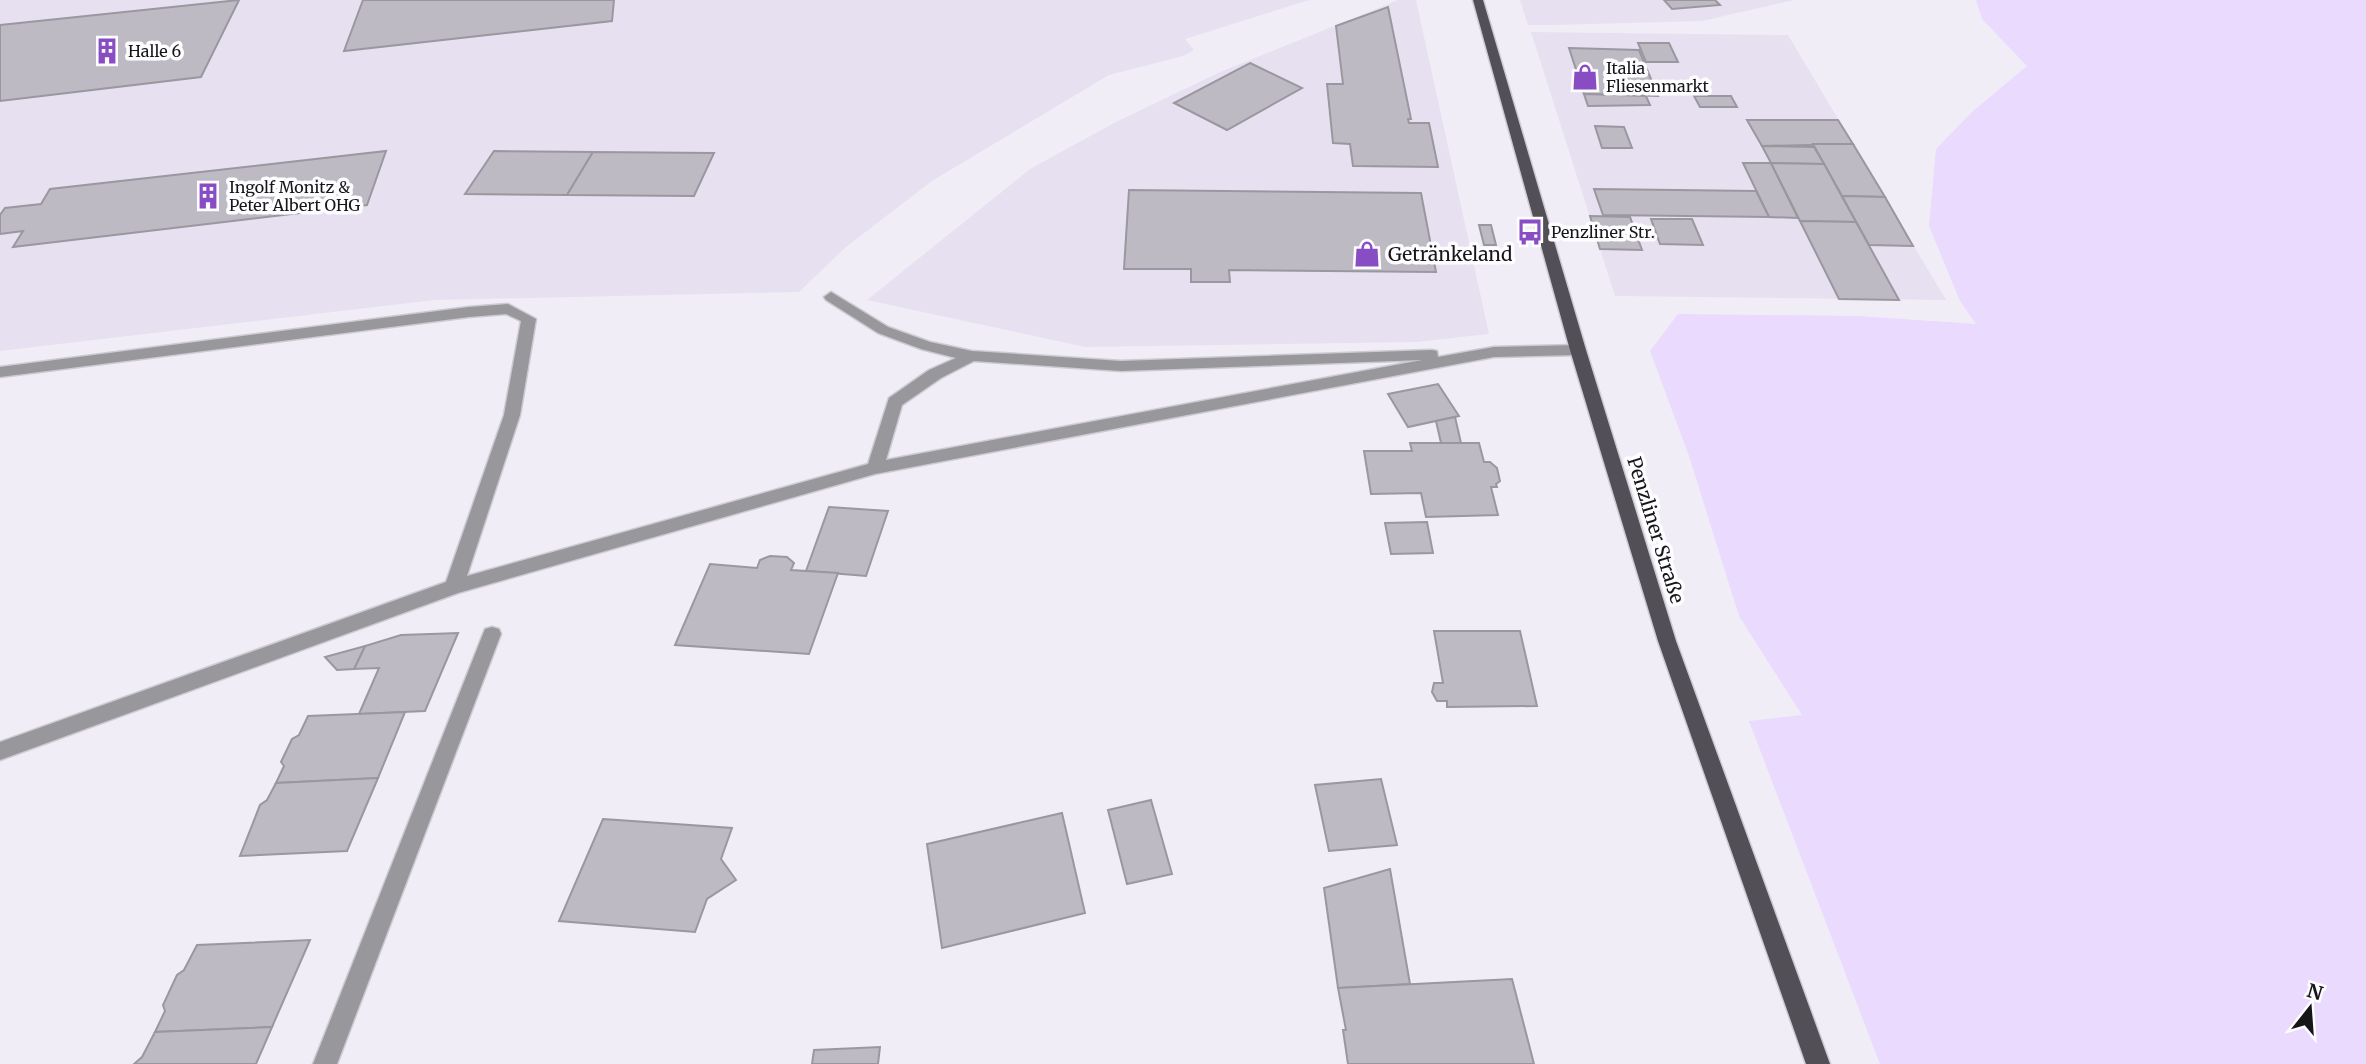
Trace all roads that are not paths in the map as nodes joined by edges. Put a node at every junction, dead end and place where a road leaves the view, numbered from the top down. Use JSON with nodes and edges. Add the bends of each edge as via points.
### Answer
{"nodes":[{"id":1,"x":1478,"y":0,"type":"edge"},
{"id":2,"x":831,"y":297,"type":"dead end"},
{"id":3,"x":1578,"y":350,"type":"junction"},
{"id":4,"x":1494,"y":352,"type":"junction"},
{"id":5,"x":972,"y":356,"type":"junction"},
{"id":6,"x":0,"y":372,"type":"edge"},
{"id":7,"x":875,"y":468,"type":"junction"},
{"id":8,"x":454,"y":587,"type":"junction"},
{"id":9,"x":492,"y":634,"type":"dead end"},
{"id":10,"x":0,"y":751,"type":"edge"},
{"id":11,"x":325,"y":1064,"type":"edge"},
{"id":12,"x":1818,"y":1064,"type":"edge"}],
"edges":[{"from":1,"to":3,"type":"main road","name":"Penzliner Straße"},
{"from":2,"to":5,"type":"lane","via":[[883,330]]},
{"from":3,"to":4,"type":"lane"},
{"from":3,"to":12,"type":"main road","name":"Penzliner Straße","via":[[1667,641]]},
{"from":4,"to":5,"type":"lane","via":[[1121,366]]},
{"from":4,"to":7,"type":"lane"},
{"from":5,"to":7,"type":"lane","via":[[935,374],[895,402]]},
{"from":6,"to":8,"type":"lane","via":[[508,309],[529,319],[512,415]]},
{"from":7,"to":8,"type":"lane"},
{"from":8,"to":10,"type":"lane"},
{"from":9,"to":11,"type":"lane"}]}
